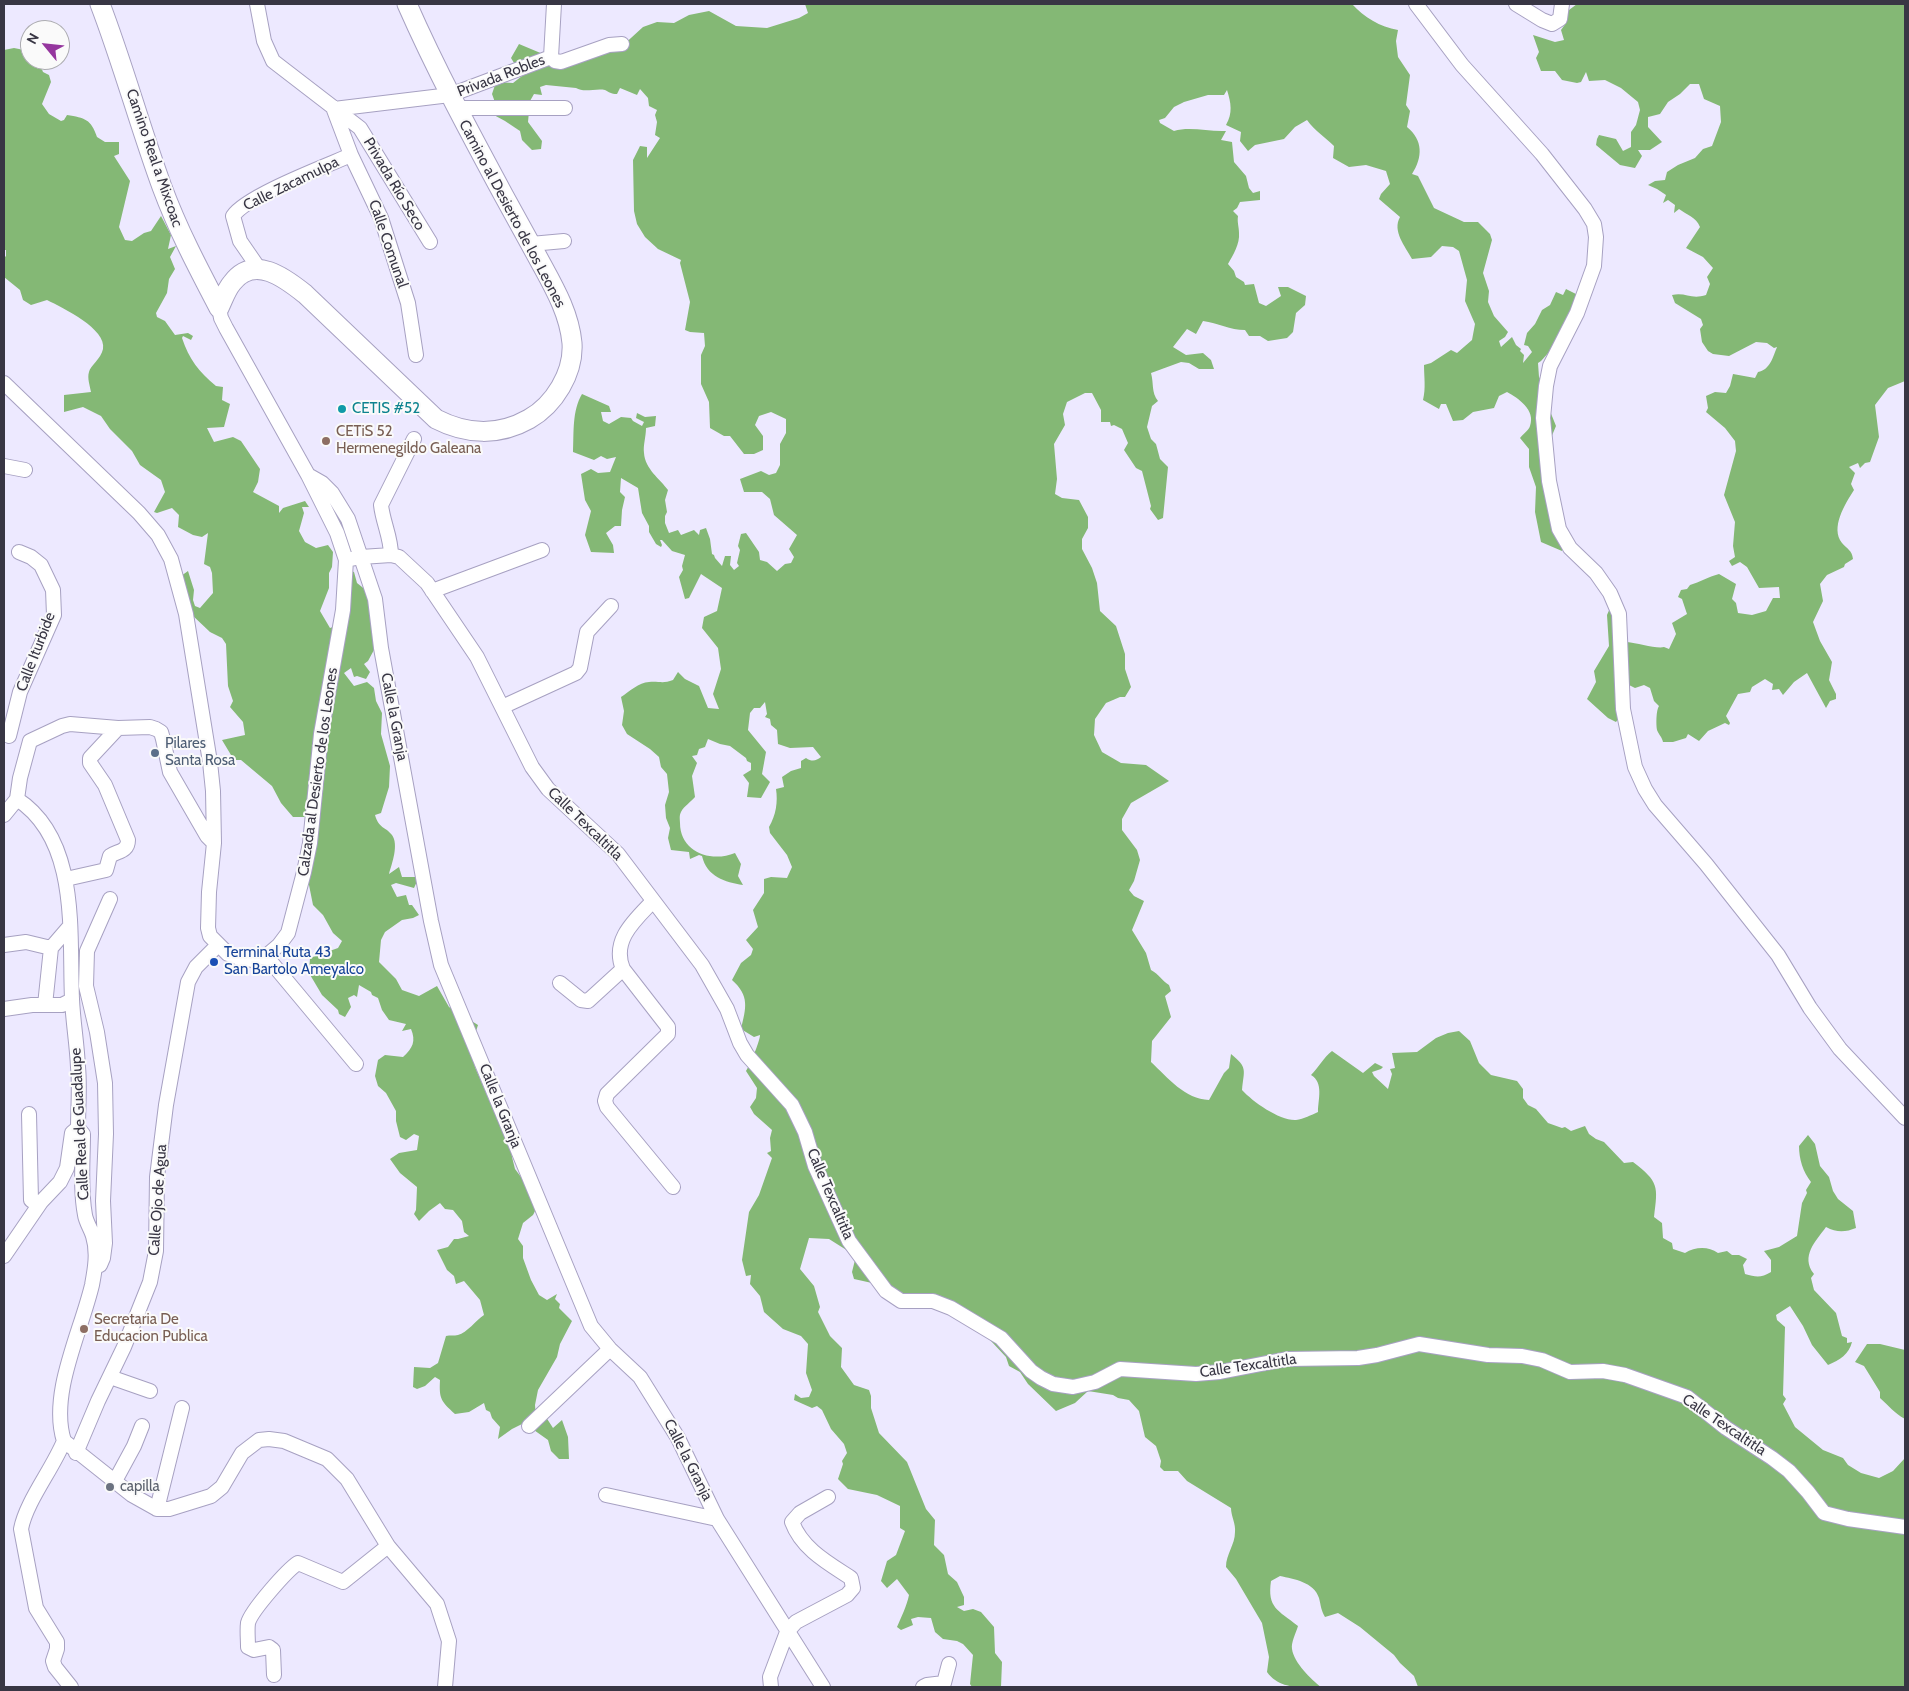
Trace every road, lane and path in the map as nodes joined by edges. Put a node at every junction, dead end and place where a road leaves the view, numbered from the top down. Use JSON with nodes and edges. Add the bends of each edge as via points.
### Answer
{"nodes":[{"id":1,"x":100,"y":4,"type":"edge"},
{"id":2,"x":257,"y":4,"type":"edge"},
{"id":3,"x":407,"y":4,"type":"edge"},
{"id":4,"x":554,"y":4,"type":"edge"},
{"id":5,"x":1416,"y":4,"type":"edge"},
{"id":6,"x":1516,"y":4,"type":"edge"},
{"id":7,"x":1562,"y":4,"type":"edge"},
{"id":8,"x":615,"y":44,"type":"dead end"},
{"id":9,"x":553,"y":59,"type":"junction"},
{"id":10,"x":453,"y":102,"type":"junction"},
{"id":11,"x":565,"y":108,"type":"dead end"},
{"id":12,"x":334,"y":110,"type":"junction"},
{"id":13,"x":352,"y":155,"type":"junction"},
{"id":14,"x":564,"y":241,"type":"dead end"},
{"id":15,"x":430,"y":242,"type":"dead end"},
{"id":16,"x":531,"y":244,"type":"junction"},
{"id":17,"x":260,"y":270,"type":"junction"},
{"id":18,"x":219,"y":308,"type":"junction"},
{"id":19,"x":416,"y":355,"type":"dead end"},
{"id":20,"x":4,"y":383,"type":"edge"},
{"id":21,"x":414,"y":439,"type":"dead end"},
{"id":22,"x":4,"y":466,"type":"edge"},
{"id":23,"x":25,"y":470,"type":"dead end"},
{"id":24,"x":308,"y":475,"type":"junction"},
{"id":25,"x":542,"y":550,"type":"dead end"},
{"id":26,"x":19,"y":552,"type":"dead end"},
{"id":27,"x":391,"y":555,"type":"junction"},
{"id":28,"x":361,"y":557,"type":"junction"},
{"id":29,"x":346,"y":560,"type":"junction"},
{"id":30,"x":432,"y":590,"type":"junction"},
{"id":31,"x":611,"y":606,"type":"dead end"},
{"id":32,"x":502,"y":707,"type":"junction"},
{"id":33,"x":118,"y":728,"type":"junction"},
{"id":34,"x":6,"y":736,"type":"edge"},
{"id":35,"x":30,"y":741,"type":"junction"},
{"id":36,"x":17,"y":799,"type":"junction"},
{"id":37,"x":4,"y":815,"type":"edge"},
{"id":38,"x":214,"y":843,"type":"junction"},
{"id":39,"x":66,"y":879,"type":"junction"},
{"id":40,"x":110,"y":899,"type":"dead end"},
{"id":41,"x":653,"y":901,"type":"junction"},
{"id":42,"x":70,"y":926,"type":"junction"},
{"id":43,"x":4,"y":945,"type":"edge"},
{"id":44,"x":218,"y":945,"type":"junction"},
{"id":45,"x":51,"y":948,"type":"junction"},
{"id":46,"x":266,"y":956,"type":"junction"},
{"id":47,"x":623,"y":969,"type":"junction"},
{"id":48,"x":560,"y":983,"type":"dead end"},
{"id":49,"x":72,"y":1000,"type":"junction"},
{"id":50,"x":45,"y":1005,"type":"junction"},
{"id":51,"x":4,"y":1009,"type":"edge"},
{"id":52,"x":356,"y":1064,"type":"dead end"},
{"id":53,"x":29,"y":1114,"type":"dead end"},
{"id":54,"x":1905,"y":1118,"type":"edge"},
{"id":55,"x":78,"y":1128,"type":"junction"},
{"id":56,"x":673,"y":1187,"type":"dead end"},
{"id":57,"x":41,"y":1202,"type":"junction"},
{"id":58,"x":4,"y":1256,"type":"edge"},
{"id":59,"x":94,"y":1271,"type":"junction"},
{"id":60,"x":610,"y":1349,"type":"junction"},
{"id":61,"x":110,"y":1377,"type":"junction"},
{"id":62,"x":150,"y":1391,"type":"dead end"},
{"id":63,"x":182,"y":1408,"type":"dead end"},
{"id":64,"x":142,"y":1426,"type":"dead end"},
{"id":65,"x":528,"y":1426,"type":"dead end"},
{"id":66,"x":64,"y":1441,"type":"junction"},
{"id":67,"x":76,"y":1453,"type":"junction"},
{"id":68,"x":115,"y":1481,"type":"junction"},
{"id":69,"x":606,"y":1495,"type":"dead end"},
{"id":70,"x":828,"y":1497,"type":"dead end"},
{"id":71,"x":157,"y":1509,"type":"junction"},
{"id":72,"x":718,"y":1518,"type":"junction"},
{"id":73,"x":1905,"y":1527,"type":"edge"},
{"id":74,"x":388,"y":1546,"type":"junction"},
{"id":75,"x":788,"y":1632,"type":"junction"},
{"id":76,"x":949,"y":1664,"type":"dead end"},
{"id":77,"x":274,"y":1675,"type":"dead end"},
{"id":78,"x":71,"y":1687,"type":"edge"},
{"id":79,"x":444,"y":1687,"type":"edge"},
{"id":80,"x":771,"y":1687,"type":"edge"},
{"id":81,"x":823,"y":1687,"type":"edge"},
{"id":82,"x":923,"y":1687,"type":"edge"}],
"edges":[{"from":1,"to":18,"type":"main road","name":"Camino Real a Mixcoac","via":[[162,187],[187,249]]},
{"from":2,"to":12,"type":"street","name":"Calle Comunal","via":[[264,41],[274,61]]},
{"from":3,"to":10,"type":"main road","name":"Camino al Desierto de los Leones"},
{"from":4,"to":9,"type":"street"},
{"from":5,"to":54,"type":"street","via":[[1462,66],[1542,154],[1594,224],[1594,266],[1577,313],[1550,366],[1544,418],[1559,529],[1570,548],[1601,580],[1619,614],[1623,709],[1635,767],[1654,805],[1778,955],[1840,1049]]},
{"from":6,"to":7,"type":"street","via":[[1552,24],[1560,19]]},
{"from":8,"to":9,"type":"street","name":"Privada Robles","via":[[560,62]]},
{"from":9,"to":10,"type":"street","name":"Privada Robles"},
{"from":10,"to":11,"type":"street"},
{"from":10,"to":12,"type":"street"},
{"from":10,"to":16,"type":"main road","name":"Camino al Desierto de los Leones"},
{"from":12,"to":13,"type":"street","name":"Calle Comunal"},
{"from":12,"to":15,"type":"street","name":"Privada Río Seco","via":[[360,128]]},
{"from":13,"to":17,"type":"street","name":"Calle Zacamulpa","via":[[263,194],[237,210],[233,216],[240,241]]},
{"from":13,"to":19,"type":"street","name":"Calle Comunal","via":[[381,218],[408,303]]},
{"from":14,"to":16,"type":"street"},
{"from":16,"to":17,"type":"main road","name":"Camino al Desierto de los Leones","via":[[558,294],[567,320],[572,345],[570,363],[563,383],[536,415],[515,427],[495,432],[448,426],[436,419],[305,294],[280,275]]},
{"from":17,"to":18,"type":"main road","via":[[245,273],[232,282]]},
{"from":18,"to":24,"type":"street","name":"Calzada al Desierto de los Leones","via":[[226,328]]},
{"from":20,"to":38,"type":"street","via":[[139,513],[158,535],[171,559],[186,614],[210,762]]},
{"from":21,"to":27,"type":"street","via":[[381,505],[391,540]]},
{"from":22,"to":23,"type":"street"},
{"from":24,"to":28,"type":"street","name":"Calle la Granja","via":[[332,493],[348,519]]},
{"from":24,"to":29,"type":"street","name":"Calzada al Desierto de los Leones","via":[[337,533]]},
{"from":25,"to":30,"type":"street"},
{"from":26,"to":34,"type":"street","name":"Calle Iturbide","via":[[40,565],[53,590],[54,615],[20,692]]},
{"from":27,"to":28,"type":"street"},
{"from":27,"to":30,"type":"street","name":"Calle Texcaltitla","via":[[399,557]]},
{"from":28,"to":29,"type":"street"},
{"from":28,"to":60,"type":"street","name":"Calle la Granja","via":[[375,599],[381,648],[441,965],[591,1326]]},
{"from":29,"to":46,"type":"street","name":"Calzada al Desierto de los Leones","via":[[343,610],[321,734],[310,843],[288,933]]},
{"from":30,"to":32,"type":"street","name":"Calle Texcaltitla","via":[[477,657]]},
{"from":31,"to":32,"type":"street","via":[[587,632],[580,668],[576,673]]},
{"from":32,"to":41,"type":"street","name":"Calle Texcaltitla","via":[[532,768],[548,789],[618,854]]},
{"from":33,"to":35,"type":"street","via":[[70,724]]},
{"from":33,"to":38,"type":"street","via":[[150,727],[161,732],[170,772]]},
{"from":33,"to":39,"type":"street","via":[[89,761],[105,785],[128,840],[126,848],[110,856],[106,870]]},
{"from":34,"to":35,"type":"street"},
{"from":35,"to":36,"type":"street"},
{"from":36,"to":37,"type":"street"},
{"from":36,"to":39,"type":"street","name":"Calle Real de Guadalupe","via":[[28,806],[47,829]]},
{"from":38,"to":44,"type":"street","via":[[208,928]]},
{"from":39,"to":42,"type":"street","name":"Calle Real de Guadalupe"},
{"from":40,"to":59,"type":"street","via":[[87,951],[86,986],[105,1083],[105,1242],[100,1266]]},
{"from":41,"to":47,"type":"street","via":[[628,927],[621,942],[619,959]]},
{"from":41,"to":73,"type":"street","name":"Calle Texcaltitla","via":[[702,965],[727,1009],[747,1055],[792,1105],[849,1241],[886,1291],[901,1301],[933,1301],[951,1308],[1001,1338],[1031,1371],[1053,1384],[1073,1387],[1095,1382],[1120,1369],[1220,1372],[1287,1359],[1358,1358],[1419,1344],[1488,1355],[1522,1356],[1542,1360],[1570,1372],[1604,1371],[1625,1375],[1687,1396],[1726,1428],[1789,1471],[1824,1513]]},
{"from":42,"to":45,"type":"street"},
{"from":42,"to":49,"type":"street","name":"Calle Real de Guadalupe"},
{"from":43,"to":45,"type":"street","via":[[26,942]]},
{"from":44,"to":46,"type":"street","via":[[238,958],[253,960]]},
{"from":44,"to":61,"type":"street","name":"Calle Ojo de Agua","via":[[196,967],[188,982],[157,1177],[156,1251],[150,1282]]},
{"from":45,"to":50,"type":"street"},
{"from":46,"to":52,"type":"street"},
{"from":47,"to":48,"type":"street","via":[[588,1001],[581,1000]]},
{"from":47,"to":56,"type":"street","via":[[669,1031],[607,1094],[607,1107]]},
{"from":49,"to":50,"type":"street","via":[[62,1005]]},
{"from":49,"to":55,"type":"street","name":"Calle Real de Guadalupe","via":[[79,1069]]},
{"from":50,"to":51,"type":"street"},
{"from":53,"to":57,"type":"street","via":[[31,1200]]},
{"from":55,"to":57,"type":"street","via":[[72,1133],[67,1168],[60,1182]]},
{"from":55,"to":59,"type":"street","name":"Calle Real de Guadalupe","via":[[83,1134],[84,1208],[95,1244]]},
{"from":57,"to":58,"type":"street"},
{"from":59,"to":66,"type":"street","name":"Calle Real de Guadalupe","via":[[69,1358],[61,1400],[60,1428]]},
{"from":60,"to":65,"type":"street"},
{"from":60,"to":72,"type":"street","name":"Calle la Granja","via":[[645,1384],[678,1438]]},
{"from":61,"to":62,"type":"street"},
{"from":61,"to":67,"type":"street","name":"Calle Ojo de Agua"},
{"from":63,"to":71,"type":"street"},
{"from":64,"to":68,"type":"street"},
{"from":66,"to":67,"type":"street"},
{"from":66,"to":78,"type":"street","via":[[23,1518],[21,1529],[36,1608],[56,1642],[55,1667]]},
{"from":67,"to":68,"type":"street"},
{"from":68,"to":71,"type":"street"},
{"from":69,"to":72,"type":"street"},
{"from":70,"to":75,"type":"street","via":[[800,1513],[792,1522],[796,1535],[821,1559],[851,1578],[854,1588],[796,1622]]},
{"from":71,"to":74,"type":"street","via":[[169,1509],[211,1496],[222,1487],[242,1452],[259,1440],[270,1438],[284,1441],[333,1464],[347,1479]]},
{"from":72,"to":75,"type":"street","name":"Calle la Granja"},
{"from":74,"to":77,"type":"street","via":[[343,1582],[298,1563],[289,1568],[248,1622],[248,1647],[254,1650],[269,1646],[273,1650]]},
{"from":74,"to":79,"type":"street","via":[[436,1604],[449,1641]]},
{"from":75,"to":80,"type":"street","via":[[770,1677]]},
{"from":75,"to":81,"type":"street","name":"Calle la Granja"},
{"from":76,"to":82,"type":"street","via":[[944,1684]]}]}
